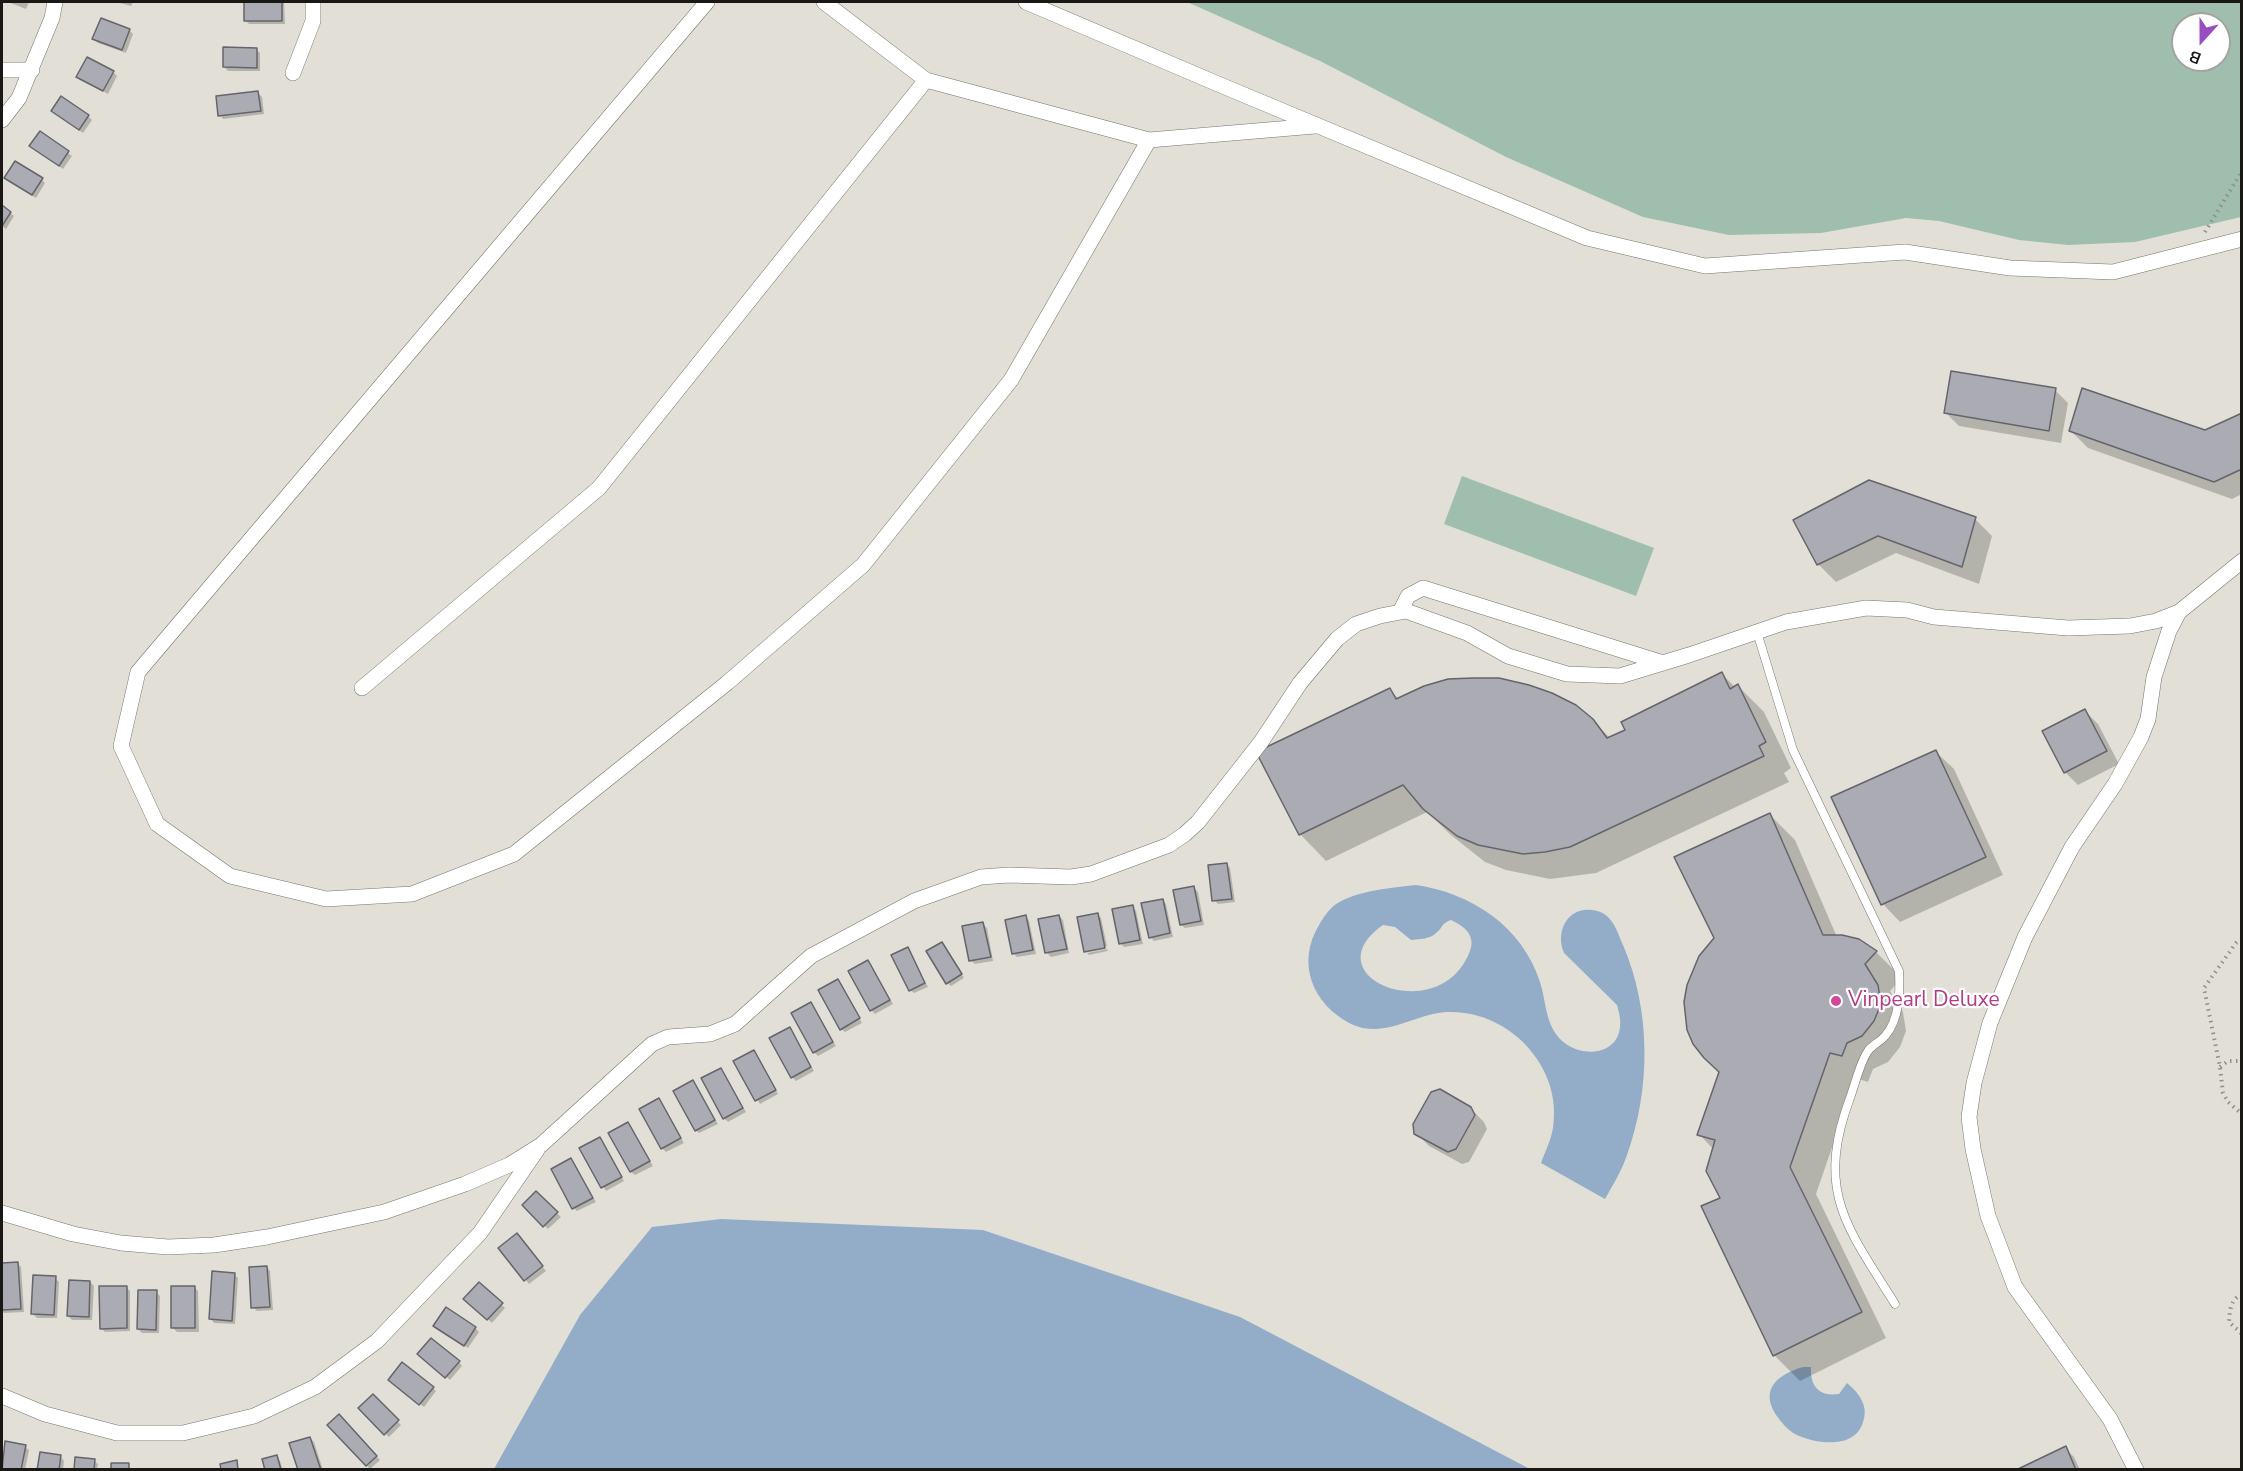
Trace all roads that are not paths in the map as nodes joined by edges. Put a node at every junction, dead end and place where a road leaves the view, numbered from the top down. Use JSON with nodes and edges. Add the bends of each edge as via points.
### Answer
{"nodes":[{"id":1,"x":55,"y":2,"type":"edge"},
{"id":2,"x":313,"y":2,"type":"edge"},
{"id":3,"x":707,"y":2,"type":"edge"},
{"id":4,"x":824,"y":2,"type":"edge"},
{"id":5,"x":1026,"y":2,"type":"edge"},
{"id":6,"x":2,"y":70,"type":"edge"},
{"id":7,"x":32,"y":70,"type":"junction"},
{"id":8,"x":293,"y":73,"type":"dead end"},
{"id":9,"x":926,"y":80,"type":"junction"},
{"id":10,"x":2,"y":120,"type":"edge"},
{"id":11,"x":1318,"y":126,"type":"junction"},
{"id":12,"x":1149,"y":140,"type":"junction"},
{"id":13,"x":2241,"y":239,"type":"edge"},
{"id":14,"x":2241,"y":561,"type":"edge"},
{"id":15,"x":1400,"y":612,"type":"junction"},
{"id":16,"x":2179,"y":612,"type":"junction"},
{"id":17,"x":1757,"y":632,"type":"junction"},
{"id":18,"x":1663,"y":663,"type":"junction"},
{"id":19,"x":362,"y":688,"type":"dead end"},
{"id":20,"x":541,"y":1145,"type":"junction"},
{"id":21,"x":2,"y":1214,"type":"edge"},
{"id":22,"x":1895,"y":1304,"type":"dead end"},
{"id":23,"x":2,"y":1396,"type":"edge"},
{"id":24,"x":2136,"y":1470,"type":"edge"}],
"edges":[{"from":1,"to":7,"type":"street"},
{"from":2,"to":8,"type":"street","via":[[313,21]]},
{"from":3,"to":12,"type":"street","via":[[138,672],[121,746],[157,824],[230,876],[326,899],[412,894],[514,854],[727,683],[863,565],[1011,380]]},
{"from":4,"to":9,"type":"street"},
{"from":5,"to":11,"type":"street"},
{"from":6,"to":7,"type":"street"},
{"from":7,"to":10,"type":"street","via":[[19,98]]},
{"from":9,"to":12,"type":"street"},
{"from":9,"to":19,"type":"street","via":[[599,488]]},
{"from":11,"to":12,"type":"street"},
{"from":11,"to":13,"type":"street","via":[[1587,238],[1705,266],[1905,252],[2010,268],[2113,272]]},
{"from":14,"to":16,"type":"street"},
{"from":15,"to":18,"type":"street","via":[[1439,621],[1508,656],[1567,674],[1620,676]]},
{"from":15,"to":18,"type":"street","via":[[1408,596],[1423,588]]},
{"from":15,"to":20,"type":"street","via":[[1356,624],[1337,639],[1198,822],[1169,845],[1091,874],[981,877],[914,901],[811,956],[735,1024],[710,1034],[668,1037],[652,1044]]},
{"from":16,"to":17,"type":"street","via":[[2130,626],[2068,628],[1866,608],[1786,621]]},
{"from":16,"to":24,"type":"street","via":[[2154,677],[2148,719],[2141,737],[2072,847],[2025,937],[1990,1023],[1969,1117],[1988,1216],[2015,1287],[2110,1419]]},
{"from":17,"to":18,"type":"street"},
{"from":17,"to":22,"type":"lane","via":[[1793,750],[1899,970],[1900,994],[1895,1014],[1887,1035],[1868,1051],[1848,1105],[1836,1148],[1834,1180],[1851,1233]]},
{"from":20,"to":21,"type":"street","via":[[509,1165],[465,1184],[384,1212],[214,1245],[121,1243]]},
{"from":20,"to":23,"type":"street","via":[[480,1233],[377,1341],[315,1387],[254,1416],[183,1433],[117,1433],[45,1414]]}]}
